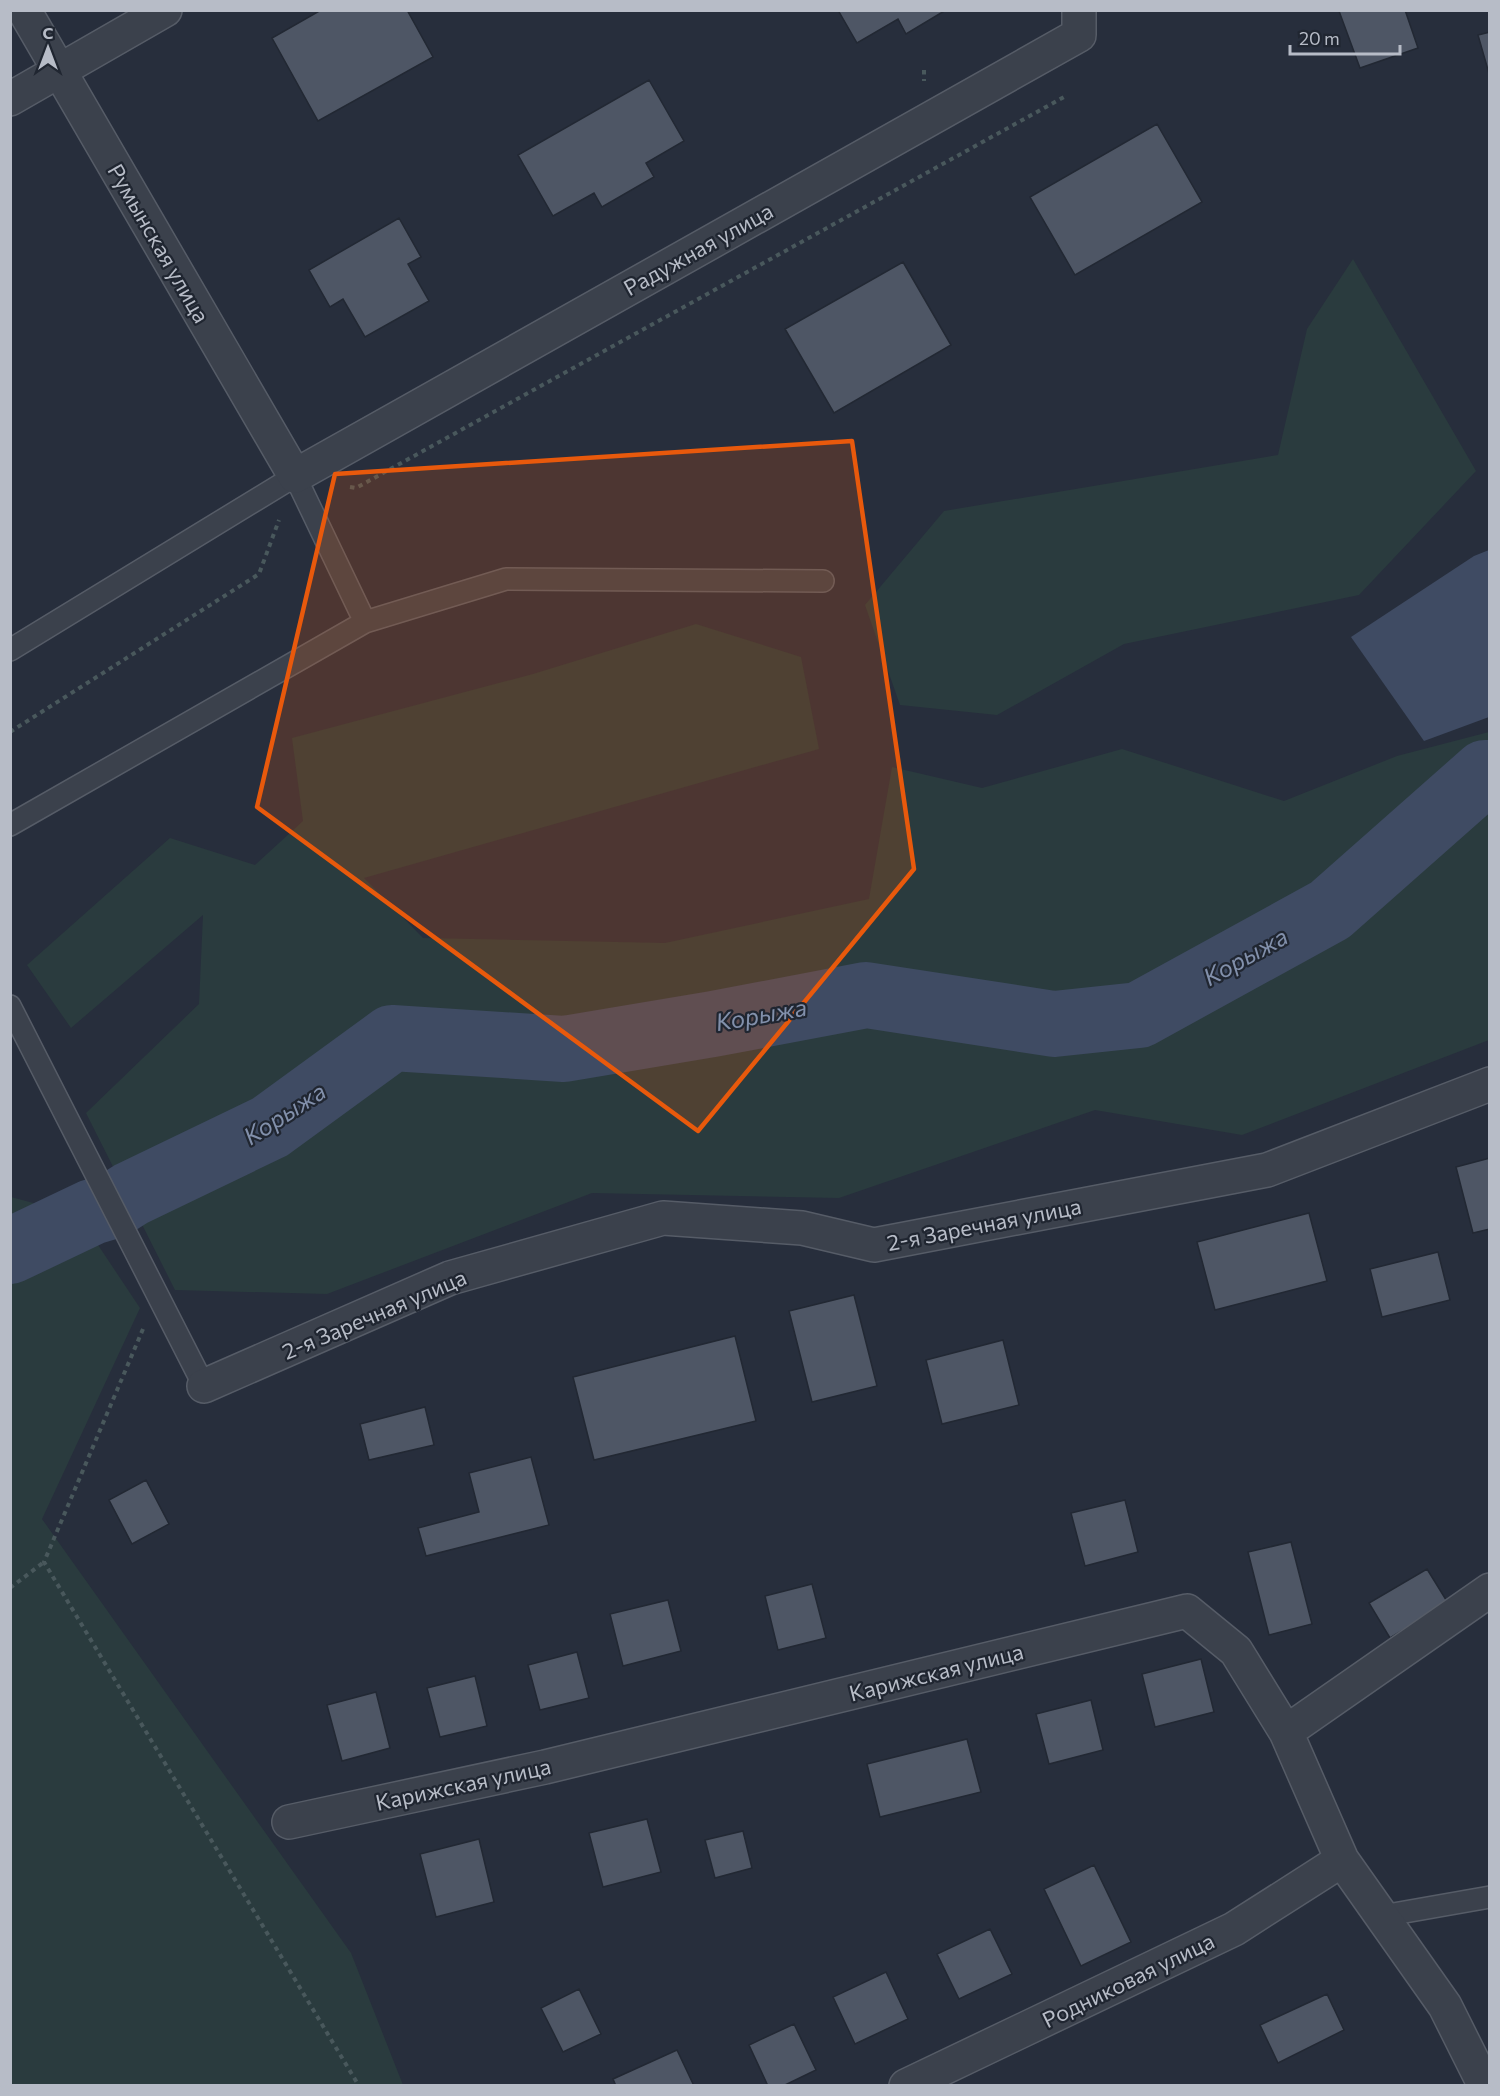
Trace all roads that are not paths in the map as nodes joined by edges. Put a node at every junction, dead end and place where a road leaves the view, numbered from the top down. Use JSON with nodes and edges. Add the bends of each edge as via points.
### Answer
{"nodes":[{"id":1,"x":24,"y":10,"type":"edge"},
{"id":2,"x":165,"y":10,"type":"edge"},
{"id":3,"x":1079,"y":10,"type":"edge"},
{"id":4,"x":59,"y":71,"type":"junction"},
{"id":5,"x":10,"y":99,"type":"edge"},
{"id":6,"x":295,"y":476,"type":"junction"},
{"id":7,"x":823,"y":581,"type":"dead end"},
{"id":8,"x":365,"y":622,"type":"junction"},
{"id":9,"x":10,"y":650,"type":"edge"},
{"id":10,"x":10,"y":825,"type":"edge"},
{"id":11,"x":10,"y":1006,"type":"edge"},
{"id":12,"x":1490,"y":1084,"type":"edge"},
{"id":13,"x":204,"y":1386,"type":"joint"},
{"id":14,"x":1490,"y":1590,"type":"edge"},
{"id":15,"x":1286,"y":1732,"type":"junction"},
{"id":16,"x":289,"y":1822,"type":"dead end"},
{"id":17,"x":1341,"y":1860,"type":"junction"},
{"id":18,"x":1490,"y":1897,"type":"edge"},
{"id":19,"x":1382,"y":1917,"type":"junction"},
{"id":20,"x":906,"y":2085,"type":"edge"},
{"id":21,"x":1485,"y":2085,"type":"edge"}],
"edges":[{"from":1,"to":4,"type":"street","name":"Румынская улица"},
{"from":2,"to":4,"type":"street"},
{"from":3,"to":6,"type":"street","name":"Радужная улица","via":[[1079,35]]},
{"from":4,"to":5,"type":"street"},
{"from":4,"to":6,"type":"street","name":"Румынская улица"},
{"from":6,"to":8,"type":"lane"},
{"from":6,"to":9,"type":"lane"},
{"from":7,"to":8,"type":"lane","via":[[506,579]]},
{"from":8,"to":10,"type":"lane"},
{"from":11,"to":13,"type":"lane"},
{"from":12,"to":13,"type":"street","name":"2-я Заречная улица","via":[[1267,1170],[874,1245],[802,1227],[663,1218],[450,1278]]},
{"from":14,"to":15,"type":"street"},
{"from":15,"to":16,"type":"street","name":"Карижская улица","via":[[1236,1651],[1187,1611],[545,1767]]},
{"from":15,"to":17,"type":"street"},
{"from":17,"to":19,"type":"street"},
{"from":17,"to":20,"type":"street","name":"Родниковая улица","via":[[1234,1929]]},
{"from":18,"to":19,"type":"lane"},
{"from":19,"to":21,"type":"street","via":[[1445,2006]]}]}
